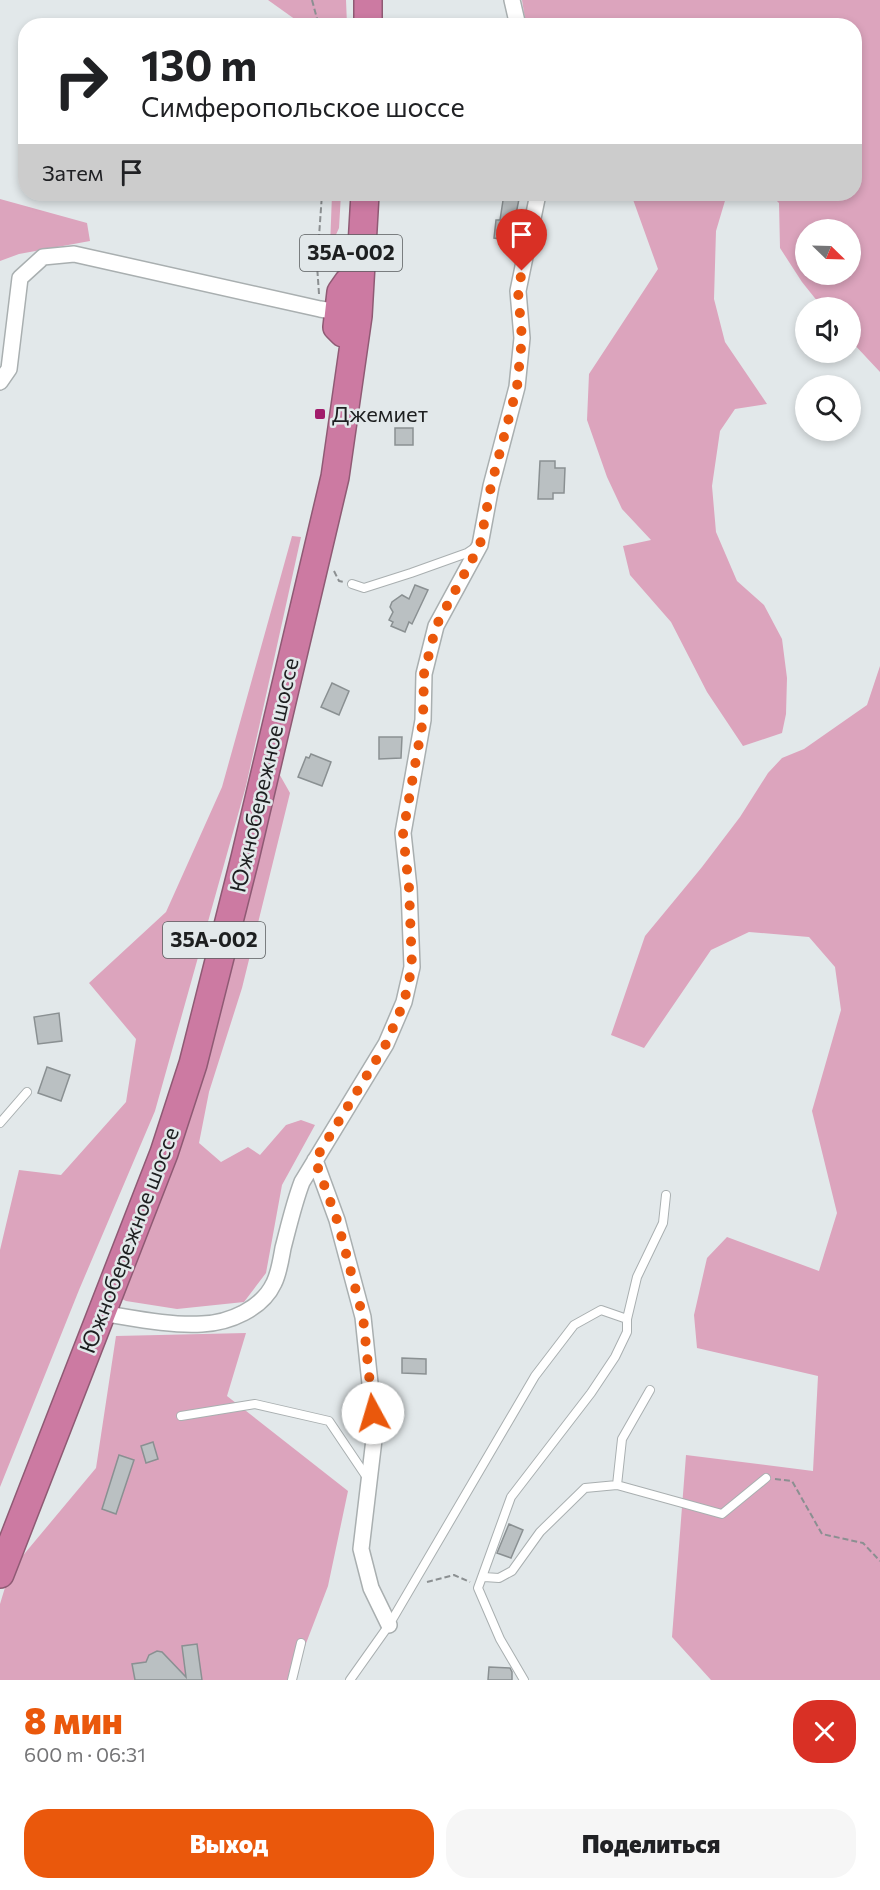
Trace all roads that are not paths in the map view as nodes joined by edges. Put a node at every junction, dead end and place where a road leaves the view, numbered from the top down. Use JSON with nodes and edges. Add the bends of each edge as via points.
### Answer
{"nodes":[{"id":1,"x":357,"y":0,"type":"edge"},
{"id":2,"x":368,"y":0,"type":"edge"},
{"id":3,"x":512,"y":0,"type":"edge"},
{"id":4,"x":357,"y":18,"type":"edge"},
{"id":5,"x":368,"y":18,"type":"edge"},
{"id":6,"x":516,"y":18,"type":"edge"},
{"id":7,"x":355,"y":201,"type":"edge"},
{"id":8,"x":364,"y":201,"type":"edge"},
{"id":9,"x":537,"y":201,"type":"edge"},
{"id":10,"x":355,"y":278,"type":"junction"},
{"id":11,"x":340,"y":316,"type":"junction"},
{"id":12,"x":350,"y":363,"type":"junction"},
{"id":13,"x":0,"y":382,"type":"edge"},
{"id":14,"x":480,"y":545,"type":"junction"},
{"id":15,"x":352,"y":584,"type":"dead end"},
{"id":16,"x":27,"y":1092,"type":"dead end"},
{"id":17,"x":0,"y":1123,"type":"edge"},
{"id":18,"x":315,"y":1160,"type":"junction"},
{"id":19,"x":666,"y":1195,"type":"dead end"},
{"id":20,"x":102,"y":1312,"type":"junction"},
{"id":21,"x":627,"y":1318,"type":"junction"},
{"id":22,"x":650,"y":1390,"type":"dead end"},
{"id":23,"x":181,"y":1416,"type":"dead end"},
{"id":24,"x":766,"y":1478,"type":"road end"},
{"id":25,"x":369,"y":1480,"type":"junction"},
{"id":26,"x":617,"y":1485,"type":"junction"},
{"id":27,"x":0,"y":1543,"type":"edge"},
{"id":28,"x":0,"y":1574,"type":"edge"},
{"id":29,"x":484,"y":1577,"type":"junction"},
{"id":30,"x":389,"y":1625,"type":"junction"},
{"id":31,"x":301,"y":1643,"type":"dead end"},
{"id":32,"x":292,"y":1680,"type":"edge"},
{"id":33,"x":350,"y":1680,"type":"edge"},
{"id":34,"x":524,"y":1680,"type":"edge"}],
"edges":[{"from":1,"to":4,"type":"highway"},
{"from":2,"to":5,"type":"highway"},
{"from":3,"to":6,"type":"street"},
{"from":7,"to":10,"type":"highway","name":"Южнобережное шоссе","number":"35А-002"},
{"from":8,"to":10,"type":"highway","name":"Южнобережное шоссе","number":"35А-002"},
{"from":9,"to":14,"type":"street","via":[[518,291],[522,338],[517,387]]},
{"from":10,"to":11,"type":"highway","name":"Южнобережное шоссе","number":"35А-002"},
{"from":10,"to":12,"type":"highway","name":"Южнобережное шоссе","number":"35А-002","via":[[358,316]]},
{"from":11,"to":12,"type":"highway"},
{"from":11,"to":13,"type":"street","via":[[74,254],[43,257],[20,278],[9,369]]},
{"from":11,"to":27,"type":"highway","name":"Южнобережное шоссе","number":"35А-002","via":[[323,475],[237,853],[184,1059],[154,1149]]},
{"from":12,"to":20,"type":"highway","name":"Южнобережное шоссе","number":"35А-002","via":[[335,477],[194,1064]]},
{"from":14,"to":15,"type":"lane","via":[[364,588]]},
{"from":14,"to":18,"type":"street","via":[[436,626],[424,674],[423,720],[403,833],[412,967],[404,1002],[386,1044]]},
{"from":16,"to":17,"type":"lane"},
{"from":18,"to":20,"type":"street","via":[[293,1205],[274,1284],[250,1310],[202,1324]]},
{"from":18,"to":25,"type":"street","via":[[337,1220],[363,1317],[375,1431]]},
{"from":19,"to":21,"type":"lane","via":[[663,1223],[637,1277]]},
{"from":20,"to":28,"type":"highway","name":"Южнобережное шоссе","number":"35А-002"},
{"from":21,"to":29,"type":"lane","via":[[627,1332],[615,1357],[511,1497]]},
{"from":21,"to":30,"type":"lane","via":[[600,1310],[574,1325],[535,1376]]},
{"from":22,"to":26,"type":"lane","via":[[622,1439]]},
{"from":23,"to":25,"type":"lane","via":[[255,1404],[329,1421]]},
{"from":24,"to":26,"type":"lane","via":[[722,1514]]},
{"from":25,"to":30,"type":"street","via":[[361,1550],[371,1588]]},
{"from":26,"to":29,"type":"lane","via":[[585,1488],[540,1532],[512,1571],[499,1578]]},
{"from":29,"to":34,"type":"lane","via":[[478,1588],[500,1639]]},
{"from":30,"to":33,"type":"lane"},
{"from":31,"to":32,"type":"lane"}]}
